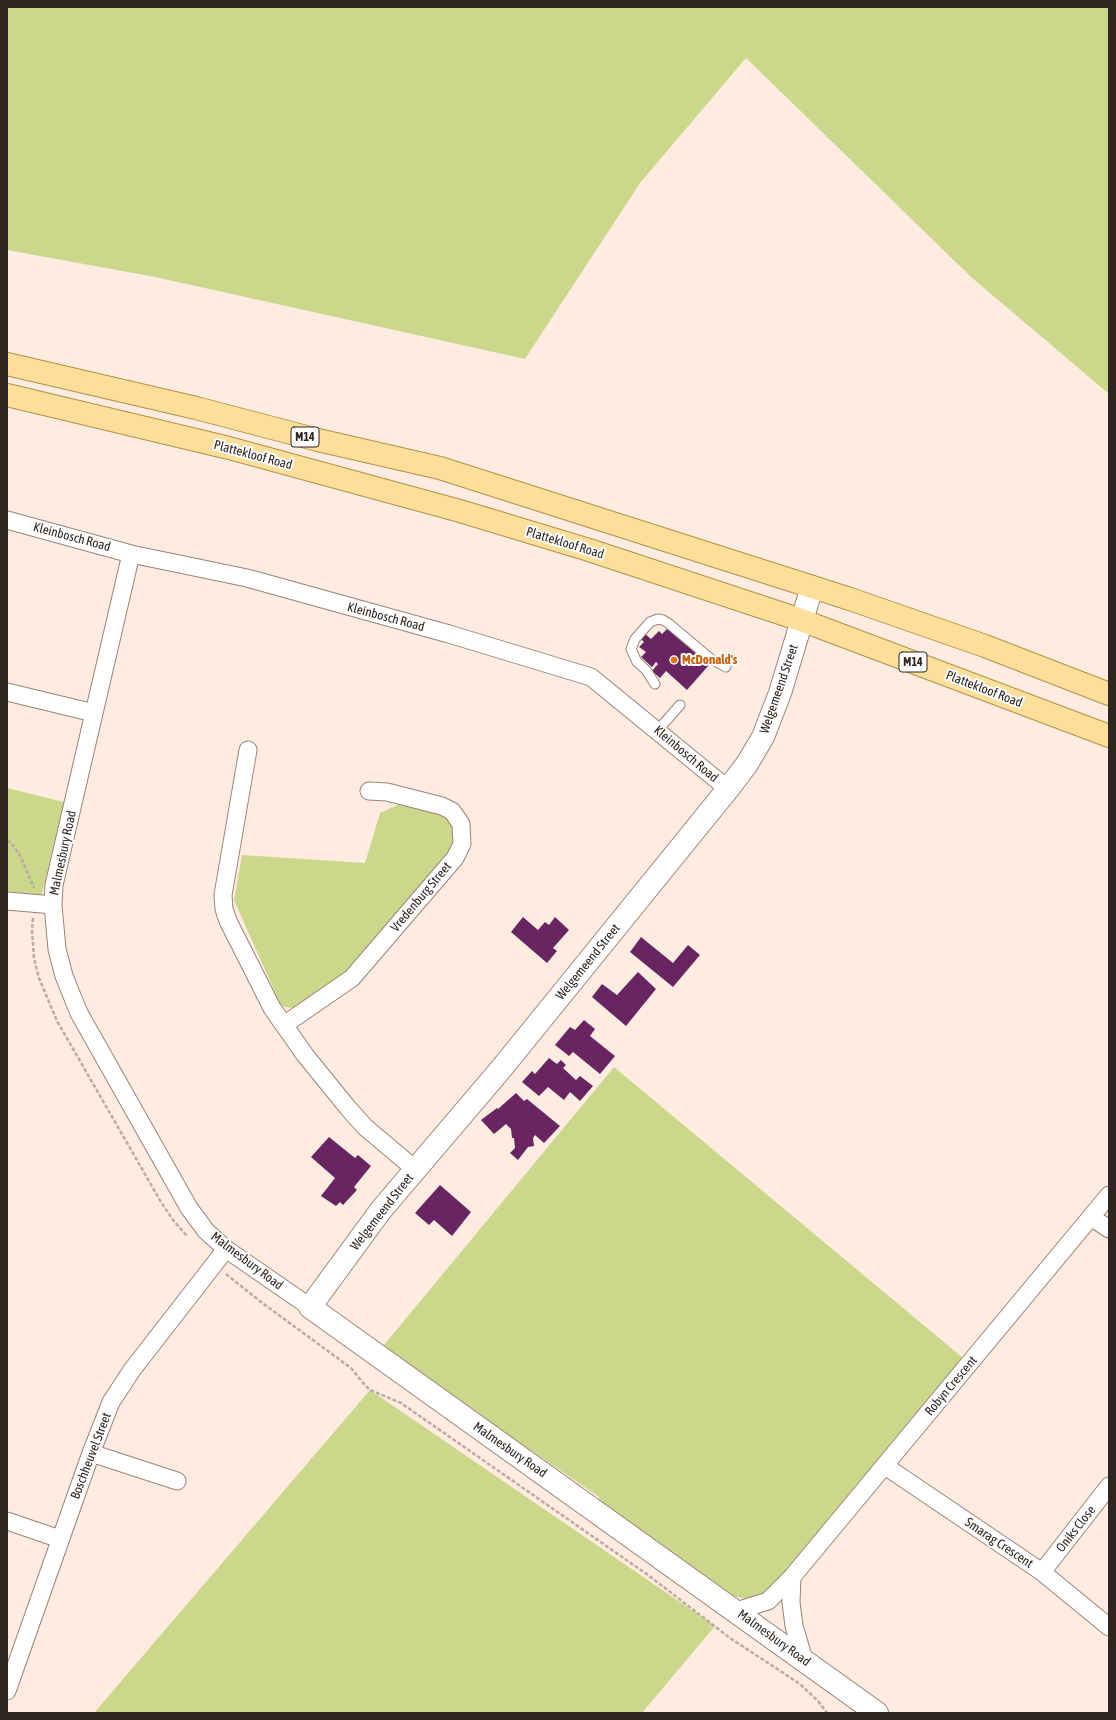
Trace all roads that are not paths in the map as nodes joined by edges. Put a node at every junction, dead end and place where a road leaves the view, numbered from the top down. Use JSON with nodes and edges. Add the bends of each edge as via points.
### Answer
{"nodes":[{"id":1,"x":7,"y":364,"type":"edge"},
{"id":2,"x":7,"y":395,"type":"edge"},
{"id":3,"x":7,"y":520,"type":"edge"},
{"id":4,"x":131,"y":554,"type":"junction"},
{"id":5,"x":812,"y":587,"type":"junction"},
{"id":6,"x":801,"y":620,"type":"junction"},
{"id":7,"x":726,"y":667,"type":"dead end"},
{"id":8,"x":655,"y":684,"type":"dead end"},
{"id":9,"x":7,"y":692,"type":"edge"},
{"id":10,"x":1109,"y":694,"type":"edge"},
{"id":11,"x":680,"y":705,"type":"dead end"},
{"id":12,"x":94,"y":713,"type":"junction"},
{"id":13,"x":658,"y":730,"type":"junction"},
{"id":14,"x":1109,"y":736,"type":"edge"},
{"id":15,"x":248,"y":750,"type":"dead end"},
{"id":16,"x":728,"y":789,"type":"junction"},
{"id":17,"x":369,"y":791,"type":"dead end"},
{"id":18,"x":7,"y":901,"type":"edge"},
{"id":19,"x":53,"y":904,"type":"junction"},
{"id":20,"x":284,"y":1025,"type":"junction"},
{"id":21,"x":416,"y":1170,"type":"junction"},
{"id":22,"x":1109,"y":1196,"type":"edge"},
{"id":23,"x":1091,"y":1217,"type":"junction"},
{"id":24,"x":1109,"y":1229,"type":"edge"},
{"id":25,"x":226,"y":1248,"type":"junction"},
{"id":26,"x":310,"y":1307,"type":"junction"},
{"id":27,"x":91,"y":1452,"type":"junction"},
{"id":28,"x":885,"y":1466,"type":"junction"},
{"id":29,"x":176,"y":1480,"type":"dead end"},
{"id":30,"x":1109,"y":1486,"type":"edge"},
{"id":31,"x":7,"y":1521,"type":"edge"},
{"id":32,"x":60,"y":1539,"type":"junction"},
{"id":33,"x":1042,"y":1572,"type":"junction"},
{"id":34,"x":792,"y":1577,"type":"junction"},
{"id":35,"x":736,"y":1611,"type":"junction"},
{"id":36,"x":1109,"y":1627,"type":"edge"},
{"id":37,"x":804,"y":1660,"type":"junction"},
{"id":38,"x":7,"y":1691,"type":"edge"},
{"id":39,"x":877,"y":1713,"type":"edge"}],
"edges":[{"from":1,"to":5,"type":"main road","number":"M14","via":[[440,468]]},
{"from":2,"to":6,"type":"main road","name":"Plattekloof Road","number":"M14","via":[[229,448],[460,511],[589,550]]},
{"from":3,"to":4,"type":"street","name":"Kleinbosch Road"},
{"from":4,"to":12,"type":"street","name":"Malmesbury Road"},
{"from":4,"to":13,"type":"street","name":"Kleinbosch Road","via":[[247,578],[592,677]]},
{"from":5,"to":6,"type":"street","name":"Welgemeend Street"},
{"from":5,"to":10,"type":"main road","number":"M14","via":[[985,646]]},
{"from":6,"to":14,"type":"main road","name":"Plattekloof Road","number":"M14"},
{"from":6,"to":16,"type":"street","name":"Welgemeend Street","via":[[780,693],[763,737]]},
{"from":7,"to":8,"type":"lane","via":[[711,659],[668,623],[658,619],[650,622],[635,639],[631,649],[637,662]]},
{"from":9,"to":12,"type":"street"},
{"from":11,"to":13,"type":"lane"},
{"from":12,"to":19,"type":"street","name":"Malmesbury Road","via":[[54,885]]},
{"from":13,"to":16,"type":"street","name":"Kleinbosch Road"},
{"from":15,"to":20,"type":"street","via":[[223,895],[224,909],[272,1008]]},
{"from":16,"to":21,"type":"street","name":"Welgemeend Street"},
{"from":17,"to":20,"type":"street","name":"Vredenburg Street","via":[[387,792],[452,811],[461,824],[462,844],[454,858],[352,978]]},
{"from":18,"to":19,"type":"street"},
{"from":19,"to":25,"type":"street","name":"Malmesbury Road","via":[[59,956],[79,1013],[189,1208],[206,1231]]},
{"from":20,"to":21,"type":"street","via":[[305,1055],[365,1127]]},
{"from":21,"to":26,"type":"street","name":"Welgemeend Street","via":[[381,1210]]},
{"from":22,"to":23,"type":"street","name":"Robyn Crescent"},
{"from":23,"to":24,"type":"street"},
{"from":23,"to":28,"type":"street","name":"Robyn Crescent"},
{"from":25,"to":26,"type":"street","name":"Malmesbury Road"},
{"from":25,"to":27,"type":"street","name":"Boschheuvel Street","via":[[117,1391]]},
{"from":26,"to":35,"type":"street","name":"Malmesbury Road"},
{"from":27,"to":29,"type":"street"},
{"from":27,"to":32,"type":"street","name":"Boschheuvel Street"},
{"from":28,"to":33,"type":"street","name":"Smarag Crescent"},
{"from":28,"to":34,"type":"street","name":"Robyn Crescent"},
{"from":30,"to":33,"type":"street","name":"Oniks Close"},
{"from":31,"to":32,"type":"street"},
{"from":32,"to":38,"type":"street","name":"Boschheuvel Street"},
{"from":33,"to":36,"type":"street","name":"Smarag Crescent"},
{"from":34,"to":35,"type":"street","name":"Robyn Crescent","via":[[768,1601]]},
{"from":34,"to":37,"type":"street","via":[[791,1602],[794,1626]]},
{"from":35,"to":37,"type":"street","name":"Malmesbury Road"},
{"from":37,"to":39,"type":"street","name":"Malmesbury Road"}]}
